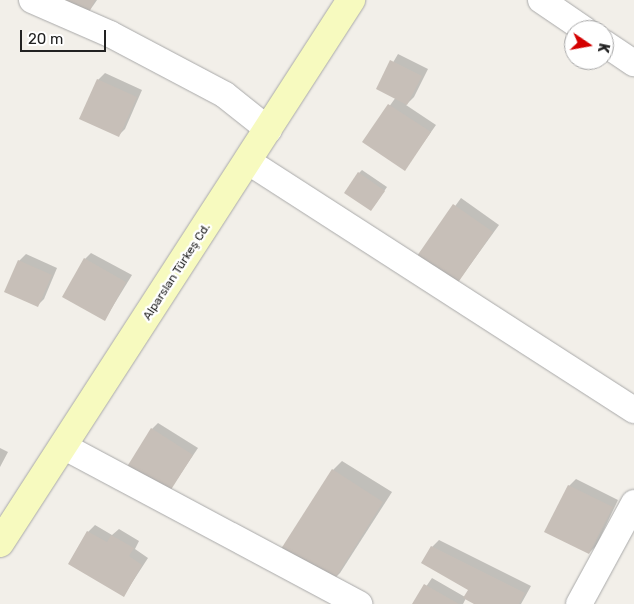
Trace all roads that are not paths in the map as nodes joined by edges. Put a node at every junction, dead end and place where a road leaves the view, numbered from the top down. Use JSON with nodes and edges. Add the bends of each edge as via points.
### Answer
{"nodes":[{"id":1,"x":32,"y":0,"type":"edge"},
{"id":2,"x":351,"y":0,"type":"edge"},
{"id":3,"x":541,"y":0,"type":"edge"},
{"id":4,"x":570,"y":20,"type":"edge"},
{"id":5,"x":614,"y":50,"type":"edge"},
{"id":6,"x":634,"y":63,"type":"edge"},
{"id":7,"x":269,"y":130,"type":"junction"},
{"id":8,"x":249,"y":162,"type":"junction"},
{"id":9,"x":634,"y":410,"type":"edge"},
{"id":10,"x":63,"y":446,"type":"junction"},
{"id":11,"x":634,"y":503,"type":"edge"},
{"id":12,"x":0,"y":543,"type":"edge"},
{"id":13,"x":359,"y":604,"type":"edge"},
{"id":14,"x":579,"y":604,"type":"edge"}],
"edges":[{"from":1,"to":7,"type":"street","via":[[110,34],[226,95]]},
{"from":2,"to":7,"type":"street","name":"Alparslan Türkeş Cd."},
{"from":3,"to":4,"type":"street"},
{"from":5,"to":6,"type":"street"},
{"from":7,"to":8,"type":"street","name":"Alparslan Türkeş Cd."},
{"from":8,"to":9,"type":"street"},
{"from":8,"to":10,"type":"street","name":"Alparslan Türkeş Cd."},
{"from":10,"to":12,"type":"street","name":"Alparslan Türkeş Cd."},
{"from":10,"to":13,"type":"street"},
{"from":11,"to":14,"type":"street"}]}
